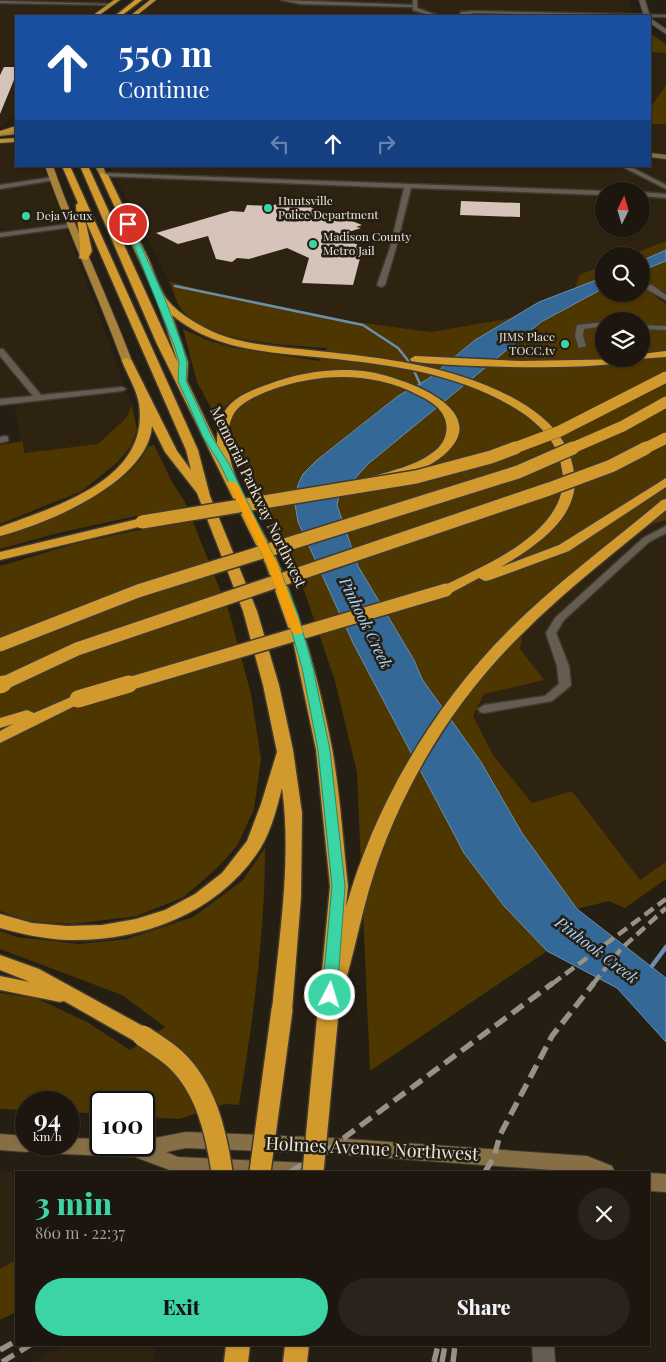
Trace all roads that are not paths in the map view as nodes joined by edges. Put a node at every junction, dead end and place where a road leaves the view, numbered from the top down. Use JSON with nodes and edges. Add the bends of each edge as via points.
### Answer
{"nodes":[{"id":1,"x":117,"y":0,"type":"edge"},
{"id":2,"x":131,"y":0,"type":"edge"},
{"id":3,"x":139,"y":0,"type":"edge"},
{"id":4,"x":153,"y":0,"type":"edge"},
{"id":5,"x":415,"y":0,"type":"edge"},
{"id":6,"x":642,"y":0,"type":"edge"},
{"id":7,"x":285,"y":1,"type":"edge"},
{"id":8,"x":0,"y":2,"type":"edge"},
{"id":9,"x":276,"y":3,"type":"dead end"},
{"id":10,"x":110,"y":4,"type":"junction"},
{"id":11,"x":416,"y":8,"type":"junction"},
{"id":12,"x":96,"y":15,"type":"edge"},
{"id":13,"x":110,"y":15,"type":"edge"},
{"id":14,"x":119,"y":15,"type":"edge"},
{"id":15,"x":133,"y":15,"type":"edge"},
{"id":16,"x":413,"y":15,"type":"edge"},
{"id":17,"x":434,"y":15,"type":"edge"},
{"id":18,"x":461,"y":15,"type":"edge"},
{"id":19,"x":555,"y":15,"type":"edge"},
{"id":20,"x":647,"y":15,"type":"edge"},
{"id":21,"x":666,"y":16,"type":"edge"},
{"id":22,"x":651,"y":17,"type":"edge"},
{"id":23,"x":651,"y":20,"type":"edge"},
{"id":24,"x":666,"y":32,"type":"edge"},
{"id":25,"x":15,"y":130,"type":"edge"},
{"id":26,"x":0,"y":134,"type":"edge"},
{"id":27,"x":15,"y":140,"type":"edge"},
{"id":28,"x":0,"y":141,"type":"edge"},
{"id":29,"x":651,"y":155,"type":"edge"},
{"id":30,"x":666,"y":157,"type":"edge"},
{"id":31,"x":49,"y":167,"type":"edge"},
{"id":32,"x":66,"y":167,"type":"edge"},
{"id":33,"x":84,"y":167,"type":"edge"},
{"id":34,"x":100,"y":167,"type":"edge"},
{"id":35,"x":625,"y":167,"type":"edge"},
{"id":36,"x":104,"y":175,"type":"junction"},
{"id":37,"x":53,"y":179,"type":"junction"},
{"id":38,"x":658,"y":184,"type":"junction"},
{"id":39,"x":408,"y":186,"type":"junction"},
{"id":40,"x":0,"y":187,"type":"edge"},
{"id":41,"x":666,"y":188,"type":"edge"},
{"id":42,"x":650,"y":192,"type":"edge"},
{"id":43,"x":595,"y":193,"type":"edge"},
{"id":44,"x":650,"y":195,"type":"edge"},
{"id":45,"x":666,"y":196,"type":"edge"},
{"id":46,"x":80,"y":198,"type":"junction"},
{"id":47,"x":96,"y":198,"type":"junction"},
{"id":48,"x":70,"y":226,"type":"junction"},
{"id":49,"x":0,"y":235,"type":"edge"},
{"id":50,"x":132,"y":235,"type":"junction"},
{"id":51,"x":84,"y":258,"type":"junction"},
{"id":52,"x":381,"y":285,"type":"dead end"},
{"id":53,"x":650,"y":288,"type":"edge"},
{"id":54,"x":666,"y":298,"type":"edge"},
{"id":55,"x":162,"y":299,"type":"junction"},
{"id":56,"x":595,"y":325,"type":"edge"},
{"id":57,"x":650,"y":327,"type":"edge"},
{"id":58,"x":666,"y":328,"type":"edge"},
{"id":59,"x":582,"y":346,"type":"dead end"},
{"id":60,"x":0,"y":351,"type":"edge"},
{"id":61,"x":322,"y":353,"type":"junction"},
{"id":62,"x":666,"y":354,"type":"edge"},
{"id":63,"x":650,"y":356,"type":"edge"},
{"id":64,"x":127,"y":361,"type":"joint"},
{"id":65,"x":595,"y":361,"type":"edge"},
{"id":66,"x":666,"y":377,"type":"edge"},
{"id":67,"x":182,"y":381,"type":"junction"},
{"id":68,"x":122,"y":389,"type":"dead end"},
{"id":69,"x":40,"y":398,"type":"junction"},
{"id":70,"x":0,"y":402,"type":"edge"},
{"id":71,"x":145,"y":402,"type":"junction"},
{"id":72,"x":666,"y":402,"type":"edge"},
{"id":73,"x":666,"y":438,"type":"edge"},
{"id":74,"x":224,"y":464,"type":"junction"},
{"id":75,"x":666,"y":482,"type":"edge"},
{"id":76,"x":346,"y":489,"type":"junction"},
{"id":77,"x":204,"y":496,"type":"junction"},
{"id":78,"x":666,"y":504,"type":"edge"},
{"id":79,"x":666,"y":529,"type":"edge"},
{"id":80,"x":0,"y":532,"type":"edge"},
{"id":81,"x":51,"y":542,"type":"junction"},
{"id":82,"x":0,"y":556,"type":"edge"},
{"id":83,"x":0,"y":561,"type":"edge"},
{"id":84,"x":446,"y":590,"type":"junction"},
{"id":85,"x":0,"y":645,"type":"edge"},
{"id":86,"x":0,"y":685,"type":"edge"},
{"id":87,"x":78,"y":700,"type":"junction"},
{"id":88,"x":484,"y":709,"type":"dead end"},
{"id":89,"x":0,"y":723,"type":"edge"},
{"id":90,"x":0,"y":738,"type":"edge"},
{"id":91,"x":285,"y":750,"type":"junction"},
{"id":92,"x":0,"y":921,"type":"edge"},
{"id":93,"x":0,"y":962,"type":"edge"},
{"id":94,"x":0,"y":983,"type":"edge"},
{"id":95,"x":81,"y":1000,"type":"junction"},
{"id":96,"x":328,"y":1013,"type":"junction"},
{"id":97,"x":0,"y":1142,"type":"edge"},
{"id":98,"x":15,"y":1143,"type":"edge"},
{"id":99,"x":155,"y":1146,"type":"edge"},
{"id":100,"x":154,"y":1156,"type":"edge"},
{"id":101,"x":542,"y":1167,"type":"edge"},
{"id":102,"x":222,"y":1171,"type":"edge"},
{"id":103,"x":260,"y":1171,"type":"edge"},
{"id":104,"x":289,"y":1171,"type":"edge"},
{"id":105,"x":313,"y":1171,"type":"edge"},
{"id":106,"x":602,"y":1171,"type":"edge"},
{"id":107,"x":650,"y":1182,"type":"edge"},
{"id":108,"x":666,"y":1183,"type":"edge"},
{"id":109,"x":238,"y":1346,"type":"edge"},
{"id":110,"x":297,"y":1346,"type":"edge"},
{"id":111,"x":543,"y":1346,"type":"edge"},
{"id":112,"x":236,"y":1362,"type":"edge"},
{"id":113,"x":295,"y":1362,"type":"edge"},
{"id":114,"x":544,"y":1362,"type":"edge"}],
"edges":[{"from":1,"to":10,"type":"highway"},
{"from":2,"to":13,"type":"highway"},
{"from":3,"to":14,"type":"highway"},
{"from":4,"to":15,"type":"highway"},
{"from":5,"to":11,"type":"street"},
{"from":6,"to":20,"type":"street"},
{"from":7,"to":9,"type":"street"},
{"from":7,"to":11,"type":"street"},
{"from":8,"to":10,"type":"street"},
{"from":10,"to":12,"type":"highway"},
{"from":11,"to":16,"type":"street"},
{"from":11,"to":17,"type":"street"},
{"from":18,"to":19,"type":"street","via":[[475,12]]},
{"from":21,"to":22,"type":"street"},
{"from":23,"to":24,"type":"street"},
{"from":25,"to":26,"type":"main road"},
{"from":27,"to":28,"type":"highway"},
{"from":29,"to":30,"type":"main road"},
{"from":31,"to":37,"type":"main road"},
{"from":32,"to":46,"type":"highway"},
{"from":33,"to":47,"type":"highway","name":"Memorial Parkway Northwest"},
{"from":34,"to":36,"type":"main road"},
{"from":35,"to":38,"type":"street"},
{"from":36,"to":39,"type":"street"},
{"from":36,"to":50,"type":"highway"},
{"from":37,"to":40,"type":"street"},
{"from":37,"to":48,"type":"main road"},
{"from":38,"to":41,"type":"street"},
{"from":38,"to":42,"type":"street"},
{"from":39,"to":43,"type":"street"},
{"from":39,"to":52,"type":"street"},
{"from":44,"to":45,"type":"street"},
{"from":46,"to":51,"type":"highway","via":[[81,227],[87,251]]},
{"from":46,"to":77,"type":"highway","via":[[192,450]]},
{"from":47,"to":50,"type":"highway"},
{"from":47,"to":67,"type":"highway","name":"Memorial Parkway Northwest"},
{"from":48,"to":49,"type":"street"},
{"from":48,"to":51,"type":"main road"},
{"from":50,"to":55,"type":"highway"},
{"from":51,"to":64,"type":"main road"},
{"from":53,"to":54,"type":"street"},
{"from":55,"to":61,"type":"highway","via":[[193,328],[231,342]]},
{"from":55,"to":67,"type":"highway","via":[[183,362]]},
{"from":56,"to":59,"type":"street","via":[[580,327]]},
{"from":57,"to":58,"type":"street"},
{"from":60,"to":69,"type":"street"},
{"from":61,"to":65,"type":"highway","via":[[482,364]]},
{"from":61,"to":84,"type":"highway","bridge":true,"via":[[412,366],[473,383],[534,416],[551,432],[563,450],[569,469],[569,489],[554,521],[522,548]]},
{"from":62,"to":63,"type":"highway"},
{"from":64,"to":71,"type":"highway"},
{"from":66,"to":76,"type":"highway","bridge":true,"via":[[560,431],[491,457],[416,477]]},
{"from":67,"to":74,"type":"highway","name":"Memorial Parkway Northwest","via":[[207,437]]},
{"from":68,"to":69,"type":"street"},
{"from":69,"to":70,"type":"street"},
{"from":71,"to":77,"type":"highway","via":[[171,452]]},
{"from":71,"to":80,"type":"highway","via":[[146,434],[121,473],[94,492]]},
{"from":72,"to":85,"type":"highway","bridge":true,"via":[[623,426],[518,472],[138,591]]},
{"from":73,"to":86,"type":"highway","bridge":true,"via":[[611,466],[549,489],[77,649]]},
{"from":74,"to":76,"type":"highway","bridge":true,"via":[[224,426],[229,412],[245,398],[303,377],[349,375],[393,381],[432,397],[445,408],[452,427],[449,440],[434,457]]},
{"from":74,"to":96,"type":"highway","name":"Memorial Parkway Northwest","via":[[272,565],[308,668],[322,742],[339,886]]},
{"from":75,"to":84,"type":"highway","via":[[564,548]]},
{"from":76,"to":81,"type":"highway","bridge":true,"via":[[142,522]]},
{"from":77,"to":91,"type":"highway","via":[[250,611]]},
{"from":78,"to":96,"type":"highway","via":[[546,605],[496,653],[455,703],[384,822],[367,867]]},
{"from":79,"to":88,"type":"street","via":[[646,540],[560,618],[551,633],[563,666],[565,685],[548,699]]},
{"from":81,"to":82,"type":"highway"},
{"from":81,"to":83,"type":"highway"},
{"from":84,"to":87,"type":"highway","bridge":true},
{"from":87,"to":89,"type":"highway"},
{"from":87,"to":90,"type":"highway"},
{"from":91,"to":92,"type":"highway","via":[[251,849],[231,874],[204,896],[151,921],[110,930],[49,932]]},
{"from":91,"to":103,"type":"highway","bridge":true,"via":[[294,813],[292,897],[282,1010]]},
{"from":93,"to":95,"type":"highway","via":[[32,974]]},
{"from":94,"to":95,"type":"highway"},
{"from":95,"to":102,"type":"highway","bridge":true,"via":[[143,1036],[174,1059],[196,1084],[211,1117]]},
{"from":96,"to":105,"type":"highway","bridge":true},
{"from":97,"to":98,"type":"main road"},
{"from":99,"to":101,"type":"main road","name":"Holmes Avenue Northwest","via":[[186,1140],[333,1146]]},
{"from":100,"to":104,"type":"main road","name":"Holmes Avenue Northwest","via":[[178,1165]]},
{"from":101,"to":106,"type":"main road","name":"Holmes Avenue Northwest","via":[[587,1165]]},
{"from":107,"to":108,"type":"main road"},
{"from":109,"to":112,"type":"highway"},
{"from":110,"to":113,"type":"highway"},
{"from":111,"to":114,"type":"street"}]}
